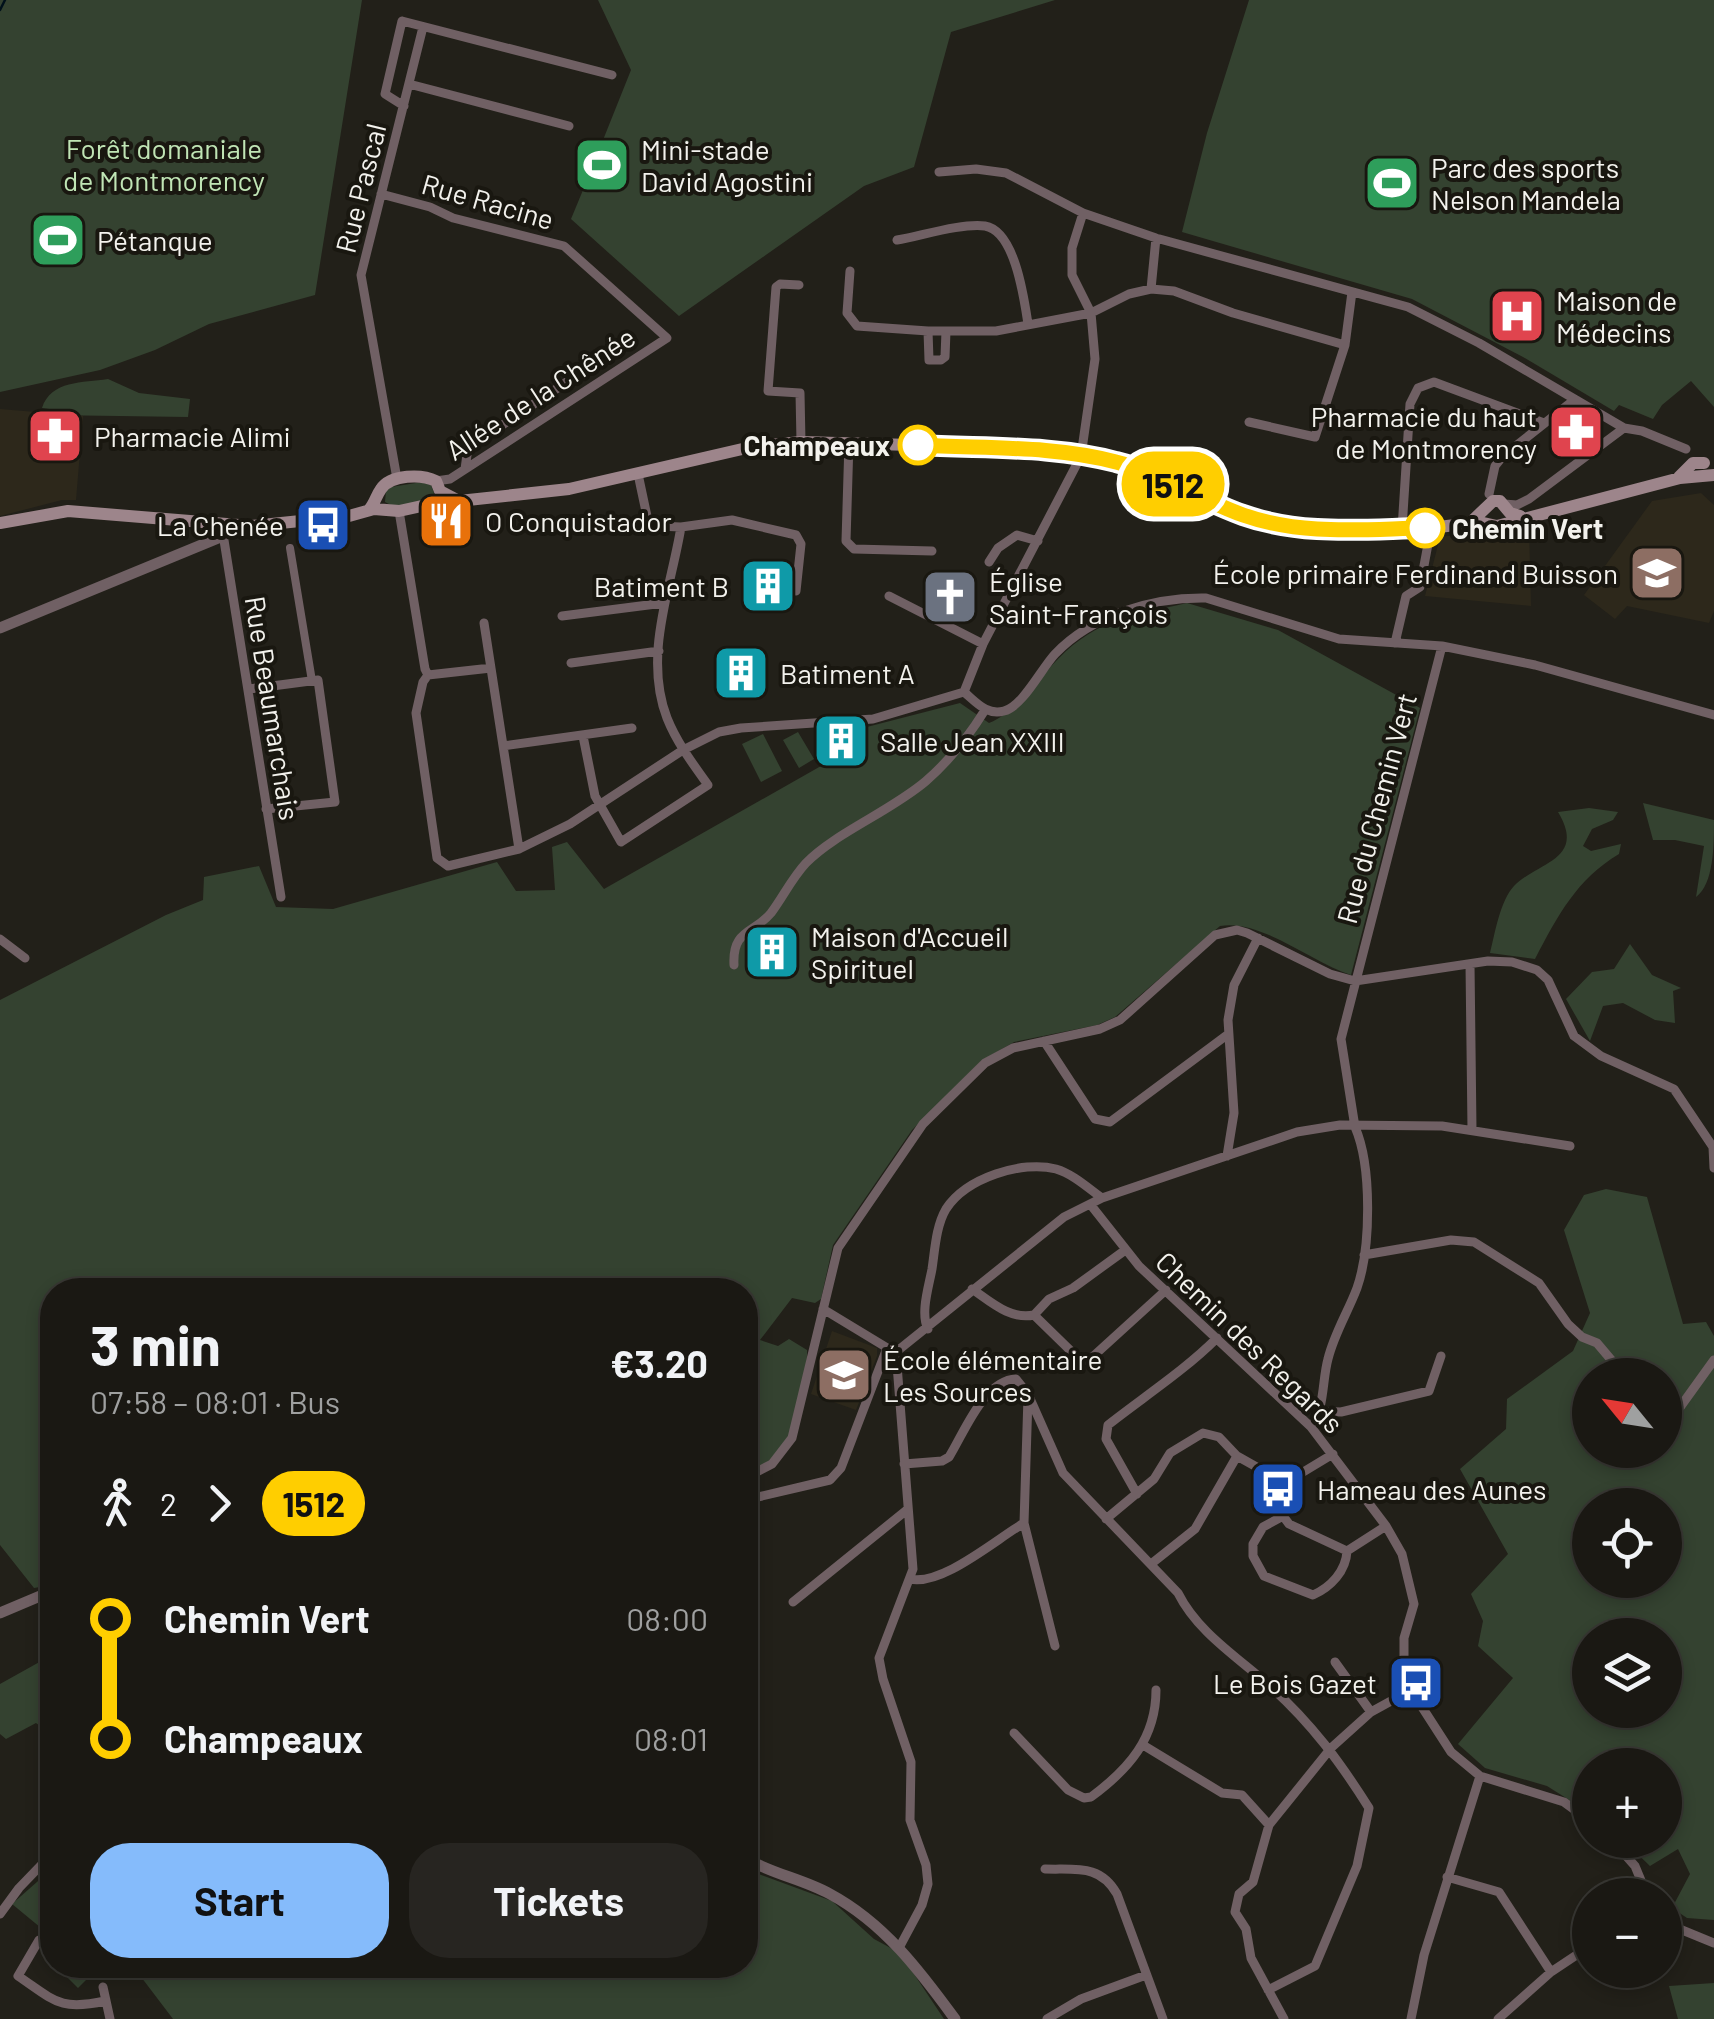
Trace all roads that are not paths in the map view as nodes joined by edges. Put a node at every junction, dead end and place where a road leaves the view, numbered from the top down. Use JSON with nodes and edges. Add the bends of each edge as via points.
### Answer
{"nodes":[{"id":1,"x":424,"y":27,"type":"junction"},
{"id":2,"x":612,"y":75,"type":"dead end"},
{"id":3,"x":409,"y":84,"type":"junction"},
{"id":4,"x":404,"y":106,"type":"junction"},
{"id":5,"x":569,"y":126,"type":"dead end"},
{"id":6,"x":939,"y":172,"type":"dead end"},
{"id":7,"x":381,"y":194,"type":"junction"},
{"id":8,"x":1084,"y":213,"type":"junction"},
{"id":9,"x":1156,"y":238,"type":"junction"},
{"id":10,"x":897,"y":240,"type":"dead end"},
{"id":11,"x":850,"y":271,"type":"dead end"},
{"id":12,"x":798,"y":285,"type":"dead end"},
{"id":13,"x":1152,"y":290,"type":"junction"},
{"id":14,"x":1352,"y":292,"type":"junction"},
{"id":15,"x":1091,"y":313,"type":"junction"},
{"id":16,"x":1028,"y":324,"type":"junction"},
{"id":17,"x":928,"y":331,"type":"junction"},
{"id":18,"x":946,"y":331,"type":"junction"},
{"id":19,"x":667,"y":338,"type":"joint"},
{"id":20,"x":1345,"y":345,"type":"junction"},
{"id":21,"x":601,"y":359,"type":"dead end"},
{"id":22,"x":1574,"y":400,"type":"junction"},
{"id":23,"x":1249,"y":422,"type":"dead end"},
{"id":24,"x":1544,"y":423,"type":"junction"},
{"id":25,"x":1624,"y":428,"type":"junction"},
{"id":26,"x":801,"y":442,"type":"junction"},
{"id":27,"x":848,"y":442,"type":"junction"},
{"id":28,"x":1082,"y":456,"type":"junction"},
{"id":29,"x":465,"y":469,"type":"junction"},
{"id":30,"x":1701,"y":470,"type":"edge"},
{"id":31,"x":638,"y":474,"type":"junction"},
{"id":32,"x":397,"y":479,"type":"junction"},
{"id":33,"x":441,"y":485,"type":"junction"},
{"id":34,"x":378,"y":496,"type":"junction"},
{"id":35,"x":461,"y":502,"type":"junction"},
{"id":36,"x":430,"y":504,"type":"junction"},
{"id":37,"x":1496,"y":506,"type":"junction"},
{"id":38,"x":369,"y":510,"type":"junction"},
{"id":39,"x":393,"y":510,"type":"junction"},
{"id":40,"x":195,"y":522,"type":"junction"},
{"id":41,"x":0,"y":524,"type":"edge"},
{"id":42,"x":1469,"y":524,"type":"junction"},
{"id":43,"x":682,"y":526,"type":"junction"},
{"id":44,"x":1431,"y":528,"type":"junction"},
{"id":45,"x":1402,"y":529,"type":"junction"},
{"id":46,"x":221,"y":533,"type":"junction"},
{"id":47,"x":1038,"y":541,"type":"junction"},
{"id":48,"x":200,"y":546,"type":"junction"},
{"id":49,"x":290,"y":548,"type":"dead end"},
{"id":50,"x":932,"y":550,"type":"dead end"},
{"id":51,"x":989,"y":562,"type":"dead end"},
{"id":52,"x":796,"y":591,"type":"dead end"},
{"id":53,"x":889,"y":596,"type":"dead end"},
{"id":54,"x":664,"y":604,"type":"junction"},
{"id":55,"x":562,"y":616,"type":"dead end"},
{"id":56,"x":484,"y":623,"type":"dead end"},
{"id":57,"x":0,"y":628,"type":"edge"},
{"id":58,"x":1395,"y":643,"type":"junction"},
{"id":59,"x":984,"y":644,"type":"junction"},
{"id":60,"x":1442,"y":646,"type":"junction"},
{"id":61,"x":659,"y":651,"type":"junction"},
{"id":62,"x":571,"y":663,"type":"dead end"},
{"id":63,"x":491,"y":668,"type":"junction"},
{"id":64,"x":428,"y":675,"type":"junction"},
{"id":65,"x":312,"y":681,"type":"junction"},
{"id":66,"x":249,"y":689,"type":"junction"},
{"id":67,"x":964,"y":692,"type":"junction"},
{"id":68,"x":985,"y":710,"type":"junction"},
{"id":69,"x":1714,"y":715,"type":"edge"},
{"id":70,"x":632,"y":728,"type":"dead end"},
{"id":71,"x":584,"y":736,"type":"junction"},
{"id":72,"x":503,"y":746,"type":"junction"},
{"id":73,"x":683,"y":750,"type":"junction"},
{"id":74,"x":598,"y":806,"type":"junction"},
{"id":75,"x":266,"y":809,"type":"junction"},
{"id":76,"x":520,"y":849,"type":"junction"},
{"id":77,"x":282,"y":897,"type":"dead end"},
{"id":78,"x":1258,"y":938,"type":"junction"},
{"id":79,"x":0,"y":939,"type":"edge"},
{"id":80,"x":25,"y":958,"type":"dead end"},
{"id":81,"x":1470,"y":964,"type":"junction"},
{"id":82,"x":734,"y":965,"type":"dead end"},
{"id":83,"x":1355,"y":982,"type":"junction"},
{"id":84,"x":1227,"y":1035,"type":"junction"},
{"id":85,"x":1044,"y":1041,"type":"junction"},
{"id":86,"x":1355,"y":1127,"type":"junction"},
{"id":87,"x":1472,"y":1129,"type":"junction"},
{"id":88,"x":1570,"y":1146,"type":"dead end"},
{"id":89,"x":1714,"y":1147,"type":"edge"},
{"id":90,"x":1227,"y":1156,"type":"junction"},
{"id":91,"x":1714,"y":1168,"type":"edge"},
{"id":92,"x":1102,"y":1198,"type":"junction"},
{"id":93,"x":1090,"y":1204,"type":"junction"},
{"id":94,"x":1124,"y":1251,"type":"junction"},
{"id":95,"x":1364,"y":1255,"type":"junction"},
{"id":96,"x":972,"y":1290,"type":"junction"},
{"id":97,"x":1166,"y":1290,"type":"junction"},
{"id":98,"x":823,"y":1310,"type":"junction"},
{"id":99,"x":1034,"y":1315,"type":"junction"},
{"id":100,"x":928,"y":1329,"type":"junction"},
{"id":101,"x":1218,"y":1338,"type":"junction"},
{"id":102,"x":891,"y":1350,"type":"junction"},
{"id":103,"x":1441,"y":1356,"type":"dead end"},
{"id":104,"x":1609,"y":1358,"type":"edge"},
{"id":105,"x":1714,"y":1360,"type":"edge"},
{"id":106,"x":1028,"y":1394,"type":"junction"},
{"id":107,"x":1682,"y":1405,"type":"edge"},
{"id":108,"x":1318,"y":1411,"type":"junction"},
{"id":109,"x":1311,"y":1426,"type":"junction"},
{"id":110,"x":1334,"y":1454,"type":"junction"},
{"id":111,"x":1237,"y":1456,"type":"junction"},
{"id":112,"x":904,"y":1464,"type":"junction"},
{"id":113,"x":758,"y":1471,"type":"edge"},
{"id":114,"x":1285,"y":1482,"type":"junction"},
{"id":115,"x":1137,"y":1494,"type":"junction"},
{"id":116,"x":758,"y":1497,"type":"edge"},
{"id":117,"x":908,"y":1509,"type":"junction"},
{"id":118,"x":1283,"y":1516,"type":"junction"},
{"id":119,"x":1106,"y":1519,"type":"junction"},
{"id":120,"x":1024,"y":1523,"type":"junction"},
{"id":121,"x":1386,"y":1526,"type":"junction"},
{"id":122,"x":1347,"y":1551,"type":"junction"},
{"id":123,"x":1152,"y":1564,"type":"junction"},
{"id":124,"x":910,"y":1579,"type":"junction"},
{"id":125,"x":40,"y":1595,"type":"edge"},
{"id":126,"x":792,"y":1602,"type":"dead end"},
{"id":127,"x":0,"y":1612,"type":"edge"},
{"id":128,"x":1054,"y":1646,"type":"dead end"},
{"id":129,"x":1335,"y":1662,"type":"dead end"},
{"id":130,"x":1156,"y":1690,"type":"dead end"},
{"id":131,"x":1411,"y":1690,"type":"junction"},
{"id":132,"x":1371,"y":1712,"type":"junction"},
{"id":133,"x":1014,"y":1733,"type":"dead end"},
{"id":134,"x":1143,"y":1744,"type":"junction"},
{"id":135,"x":1331,"y":1748,"type":"junction"},
{"id":136,"x":1480,"y":1776,"type":"junction"},
{"id":137,"x":1572,"y":1808,"type":"edge"},
{"id":138,"x":1270,"y":1825,"type":"junction"},
{"id":139,"x":758,"y":1866,"type":"edge"},
{"id":140,"x":1045,"y":1869,"type":"dead end"},
{"id":141,"x":40,"y":1870,"type":"edge"},
{"id":142,"x":1446,"y":1877,"type":"junction"},
{"id":143,"x":0,"y":1914,"type":"edge"},
{"id":144,"x":1682,"y":1930,"type":"edge"},
{"id":145,"x":39,"y":1940,"type":"dead end"},
{"id":146,"x":1714,"y":1943,"type":"edge"},
{"id":147,"x":894,"y":1944,"type":"junction"},
{"id":148,"x":1572,"y":1958,"type":"edge"},
{"id":149,"x":1551,"y":1972,"type":"junction"},
{"id":150,"x":1146,"y":1976,"type":"junction"},
{"id":151,"x":103,"y":1987,"type":"dead end"},
{"id":152,"x":1268,"y":1990,"type":"junction"},
{"id":153,"x":106,"y":2001,"type":"junction"},
{"id":154,"x":77,"y":2008,"type":"junction"},
{"id":155,"x":70,"y":2019,"type":"edge"},
{"id":156,"x":110,"y":2019,"type":"edge"},
{"id":157,"x":956,"y":2019,"type":"edge"},
{"id":158,"x":1048,"y":2019,"type":"edge"},
{"id":159,"x":1162,"y":2019,"type":"edge"},
{"id":160,"x":1284,"y":2019,"type":"edge"},
{"id":161,"x":1411,"y":2019,"type":"edge"},
{"id":162,"x":1498,"y":2019,"type":"edge"}],
"edges":[{"from":1,"to":2,"type":"street"},
{"from":1,"to":3,"type":"street","name":"Rue Pascal"},
{"from":1,"to":4,"type":"street","via":[[402,21],[385,94]]},
{"from":3,"to":4,"type":"street","name":"Rue Pascal"},
{"from":3,"to":5,"type":"street"},
{"from":4,"to":7,"type":"street","name":"Rue Pascal"},
{"from":6,"to":8,"type":"street","via":[[1006,174]]},
{"from":7,"to":19,"type":"street","name":"Rue Racine","via":[[564,246]]},
{"from":7,"to":32,"type":"street","name":"Rue Pascal","via":[[361,275]]},
{"from":8,"to":9,"type":"street"},
{"from":8,"to":15,"type":"street","via":[[1072,248],[1072,274]]},
{"from":9,"to":13,"type":"street"},
{"from":9,"to":14,"type":"street"},
{"from":10,"to":16,"type":"street","via":[[972,227],[997,230],[1008,241]]},
{"from":11,"to":17,"type":"street","via":[[850,320]]},
{"from":12,"to":26,"type":"street","via":[[776,287],[768,391],[800,393]]},
{"from":13,"to":15,"type":"street"},
{"from":13,"to":20,"type":"street","via":[[1174,291]]},
{"from":14,"to":20,"type":"street"},
{"from":14,"to":22,"type":"street","via":[[1408,307]]},
{"from":15,"to":16,"type":"street"},
{"from":15,"to":28,"type":"street","via":[[1095,360]]},
{"from":16,"to":18,"type":"street"},
{"from":17,"to":18,"type":"street"},
{"from":17,"to":18,"type":"street","via":[[929,360],[945,357]]},
{"from":19,"to":29,"type":"street","name":"Allée de la Chênée"},
{"from":20,"to":23,"type":"street","via":[[1316,437]]},
{"from":21,"to":29,"type":"street","via":[[468,448]]},
{"from":22,"to":24,"type":"street"},
{"from":22,"to":25,"type":"street"},
{"from":24,"to":37,"type":"street","via":[[1495,466]]},
{"from":24,"to":45,"type":"street","via":[[1426,382],[1410,404]]},
{"from":25,"to":30,"type":"street","via":[[1686,449]]},
{"from":25,"to":37,"type":"street","via":[[1530,499]]},
{"from":26,"to":27,"type":"main road"},
{"from":26,"to":31,"type":"main road","via":[[751,446]]},
{"from":27,"to":28,"type":"main road"},
{"from":27,"to":50,"type":"street","via":[[846,541],[854,549]]},
{"from":28,"to":45,"type":"main road","via":[[1129,466],[1272,524]]},
{"from":28,"to":47,"type":"street"},
{"from":29,"to":33,"type":"street","name":"Allée de la Chênée"},
{"from":30,"to":37,"type":"main road","via":[[1523,517]]},
{"from":31,"to":35,"type":"main road"},
{"from":31,"to":43,"type":"street","via":[[648,521]]},
{"from":32,"to":33,"type":"main road","via":[[422,476]]},
{"from":32,"to":34,"type":"main road"},
{"from":33,"to":35,"type":"main road"},
{"from":33,"to":36,"type":"main road"},
{"from":34,"to":38,"type":"main road"},
{"from":34,"to":39,"type":"main road","via":[[380,505]]},
{"from":35,"to":36,"type":"main road"},
{"from":36,"to":39,"type":"main road"},
{"from":37,"to":42,"type":"main road"},
{"from":37,"to":42,"type":"main road","via":[[1483,515],[1488,523]]},
{"from":38,"to":39,"type":"main road"},
{"from":38,"to":46,"type":"main road"},
{"from":39,"to":64,"type":"street"},
{"from":40,"to":41,"type":"main road","via":[[68,511]]},
{"from":40,"to":46,"type":"main road"},
{"from":40,"to":48,"type":"street"},
{"from":42,"to":44,"type":"main road"},
{"from":43,"to":52,"type":"street","via":[[732,520],[796,535]]},
{"from":43,"to":54,"type":"street"},
{"from":44,"to":45,"type":"main road"},
{"from":44,"to":58,"type":"street","via":[[1420,587],[1406,596]]},
{"from":46,"to":48,"type":"street"},
{"from":46,"to":66,"type":"street","name":"Rue Beaumarchais"},
{"from":47,"to":51,"type":"street","via":[[1016,535]]},
{"from":47,"to":59,"type":"street"},
{"from":48,"to":57,"type":"street"},
{"from":49,"to":65,"type":"street"},
{"from":53,"to":59,"type":"street"},
{"from":54,"to":55,"type":"street"},
{"from":54,"to":61,"type":"street"},
{"from":56,"to":63,"type":"street"},
{"from":58,"to":60,"type":"street"},
{"from":58,"to":68,"type":"street","via":[[1339,639],[1187,598],[1091,625],[1056,653],[1017,704]]},
{"from":59,"to":67,"type":"street"},
{"from":60,"to":69,"type":"street"},
{"from":60,"to":83,"type":"street","name":"Rue du Chemin Vert"},
{"from":61,"to":62,"type":"street"},
{"from":61,"to":73,"type":"street","via":[[658,686]]},
{"from":63,"to":64,"type":"street"},
{"from":63,"to":72,"type":"street"},
{"from":64,"to":76,"type":"street","via":[[416,713],[438,858],[448,866]]},
{"from":65,"to":66,"type":"street"},
{"from":65,"to":75,"type":"street","via":[[318,680],[335,802]]},
{"from":66,"to":75,"type":"street","name":"Rue Beaumarchais"},
{"from":67,"to":68,"type":"street"},
{"from":67,"to":73,"type":"street","via":[[874,719],[730,730]]},
{"from":68,"to":82,"type":"street","via":[[929,778],[807,862],[768,917],[741,934]]},
{"from":70,"to":71,"type":"street"},
{"from":71,"to":72,"type":"street"},
{"from":71,"to":74,"type":"street"},
{"from":72,"to":76,"type":"street"},
{"from":73,"to":74,"type":"street"},
{"from":73,"to":74,"type":"street","via":[[708,785],[621,842]]},
{"from":74,"to":76,"type":"street"},
{"from":75,"to":77,"type":"street","name":"Rue Beaumarchais"},
{"from":78,"to":83,"type":"street"},
{"from":78,"to":84,"type":"street","via":[[1234,985]]},
{"from":78,"to":85,"type":"street","via":[[1237,930],[1216,935],[1120,1020]]},
{"from":79,"to":80,"type":"street"},
{"from":81,"to":83,"type":"street"},
{"from":81,"to":87,"type":"street"},
{"from":81,"to":89,"type":"street","via":[[1512,962],[1537,970],[1574,1036],[1601,1056],[1674,1089]]},
{"from":83,"to":86,"type":"street","name":"Rue du Chemin Vert","via":[[1342,1039]]},
{"from":84,"to":85,"type":"street","via":[[1110,1122],[1095,1119]]},
{"from":84,"to":90,"type":"street","via":[[1234,1113]]},
{"from":85,"to":98,"type":"street","via":[[985,1063],[923,1124],[845,1234]]},
{"from":86,"to":87,"type":"street"},
{"from":86,"to":90,"type":"street","via":[[1298,1132]]},
{"from":86,"to":95,"type":"street","name":"Rue du Chemin Vert","via":[[1367,1200]]},
{"from":87,"to":88,"type":"street"},
{"from":89,"to":91,"type":"street"},
{"from":90,"to":92,"type":"street"},
{"from":92,"to":93,"type":"street"},
{"from":92,"to":100,"type":"street","via":[[1060,1170],[1036,1166],[976,1182],[940,1222]]},
{"from":93,"to":94,"type":"street","name":"Chemin des Regards"},
{"from":93,"to":96,"type":"street","via":[[1045,1230]]},
{"from":94,"to":97,"type":"street","name":"Chemin des Regards"},
{"from":94,"to":99,"type":"street"},
{"from":95,"to":104,"type":"street","via":[[1474,1242],[1539,1283],[1568,1324]]},
{"from":95,"to":108,"type":"street","name":"Rue du Chemin Vert","via":[[1327,1361]]},
{"from":96,"to":99,"type":"street","via":[[1006,1312]]},
{"from":96,"to":100,"type":"street"},
{"from":97,"to":99,"type":"street","via":[[1096,1357],[1081,1360]]},
{"from":97,"to":101,"type":"street","name":"Chemin des Regards"},
{"from":98,"to":102,"type":"street"},
{"from":98,"to":113,"type":"street","via":[[792,1438]]},
{"from":100,"to":102,"type":"street"},
{"from":101,"to":109,"type":"street","name":"Chemin des Regards"},
{"from":101,"to":115,"type":"street","via":[[1108,1425],[1106,1439]]},
{"from":102,"to":112,"type":"street"},
{"from":102,"to":116,"type":"street","via":[[841,1468],[830,1480]]},
{"from":103,"to":108,"type":"street","via":[[1429,1390],[1341,1412]]},
{"from":105,"to":107,"type":"street"},
{"from":106,"to":112,"type":"street","via":[[1016,1380],[1006,1380],[989,1393],[949,1456]]},
{"from":106,"to":119,"type":"street","via":[[1063,1473]]},
{"from":106,"to":120,"type":"street"},
{"from":108,"to":109,"type":"street","name":"Rue du Chemin Vert"},
{"from":109,"to":110,"type":"street","name":"Chemin des Regards"},
{"from":110,"to":114,"type":"street"},
{"from":110,"to":121,"type":"street","name":"Chemin des Regards"},
{"from":111,"to":114,"type":"street"},
{"from":111,"to":115,"type":"street","via":[[1219,1438],[1203,1434],[1170,1453]]},
{"from":111,"to":123,"type":"street","via":[[1195,1529]]},
{"from":112,"to":117,"type":"street"},
{"from":114,"to":118,"type":"street"},
{"from":115,"to":119,"type":"street"},
{"from":117,"to":124,"type":"street"},
{"from":117,"to":126,"type":"street"},
{"from":118,"to":122,"type":"street"},
{"from":118,"to":122,"type":"street","via":[[1263,1527],[1253,1544],[1264,1576],[1313,1595],[1340,1572]]},
{"from":119,"to":123,"type":"street"},
{"from":120,"to":124,"type":"street","via":[[966,1561],[923,1582]]},
{"from":120,"to":128,"type":"street"},
{"from":121,"to":122,"type":"street"},
{"from":121,"to":131,"type":"street","name":"Chemin des Regards","via":[[1402,1554],[1414,1604],[1404,1638]]},
{"from":123,"to":135,"type":"street","via":[[1187,1610]]},
{"from":124,"to":147,"type":"street","via":[[879,1658],[911,1762],[910,1820],[927,1874],[922,1906]]},
{"from":125,"to":127,"type":"street"},
{"from":129,"to":132,"type":"street"},
{"from":130,"to":134,"type":"street","via":[[1156,1714]]},
{"from":131,"to":132,"type":"street"},
{"from":131,"to":136,"type":"street","name":"Chemin des Regards","via":[[1451,1752]]},
{"from":132,"to":135,"type":"street"},
{"from":133,"to":134,"type":"street","via":[[1068,1790],[1084,1798],[1116,1776]]},
{"from":134,"to":138,"type":"street","via":[[1222,1793],[1242,1795]]},
{"from":135,"to":138,"type":"street"},
{"from":135,"to":152,"type":"street","via":[[1369,1808],[1357,1866],[1315,1966]]},
{"from":136,"to":137,"type":"street","name":"Chemin des Regards"},
{"from":136,"to":142,"type":"street"},
{"from":138,"to":152,"type":"street","via":[[1253,1882],[1238,1894],[1235,1912]]},
{"from":139,"to":147,"type":"street","via":[[840,1900]]},
{"from":140,"to":150,"type":"street","via":[[1091,1871],[1109,1879]]},
{"from":141,"to":143,"type":"street"},
{"from":142,"to":149,"type":"street","via":[[1498,1892]]},
{"from":142,"to":161,"type":"street"},
{"from":144,"to":146,"type":"street"},
{"from":145,"to":154,"type":"street","via":[[18,1976]]},
{"from":147,"to":157,"type":"street"},
{"from":148,"to":149,"type":"street"},
{"from":149,"to":162,"type":"street"},
{"from":150,"to":158,"type":"street","via":[[1081,1999]]},
{"from":150,"to":159,"type":"street"},
{"from":151,"to":153,"type":"street"},
{"from":152,"to":160,"type":"street"},
{"from":153,"to":154,"type":"street"},
{"from":153,"to":156,"type":"street"},
{"from":154,"to":155,"type":"street"}]}
